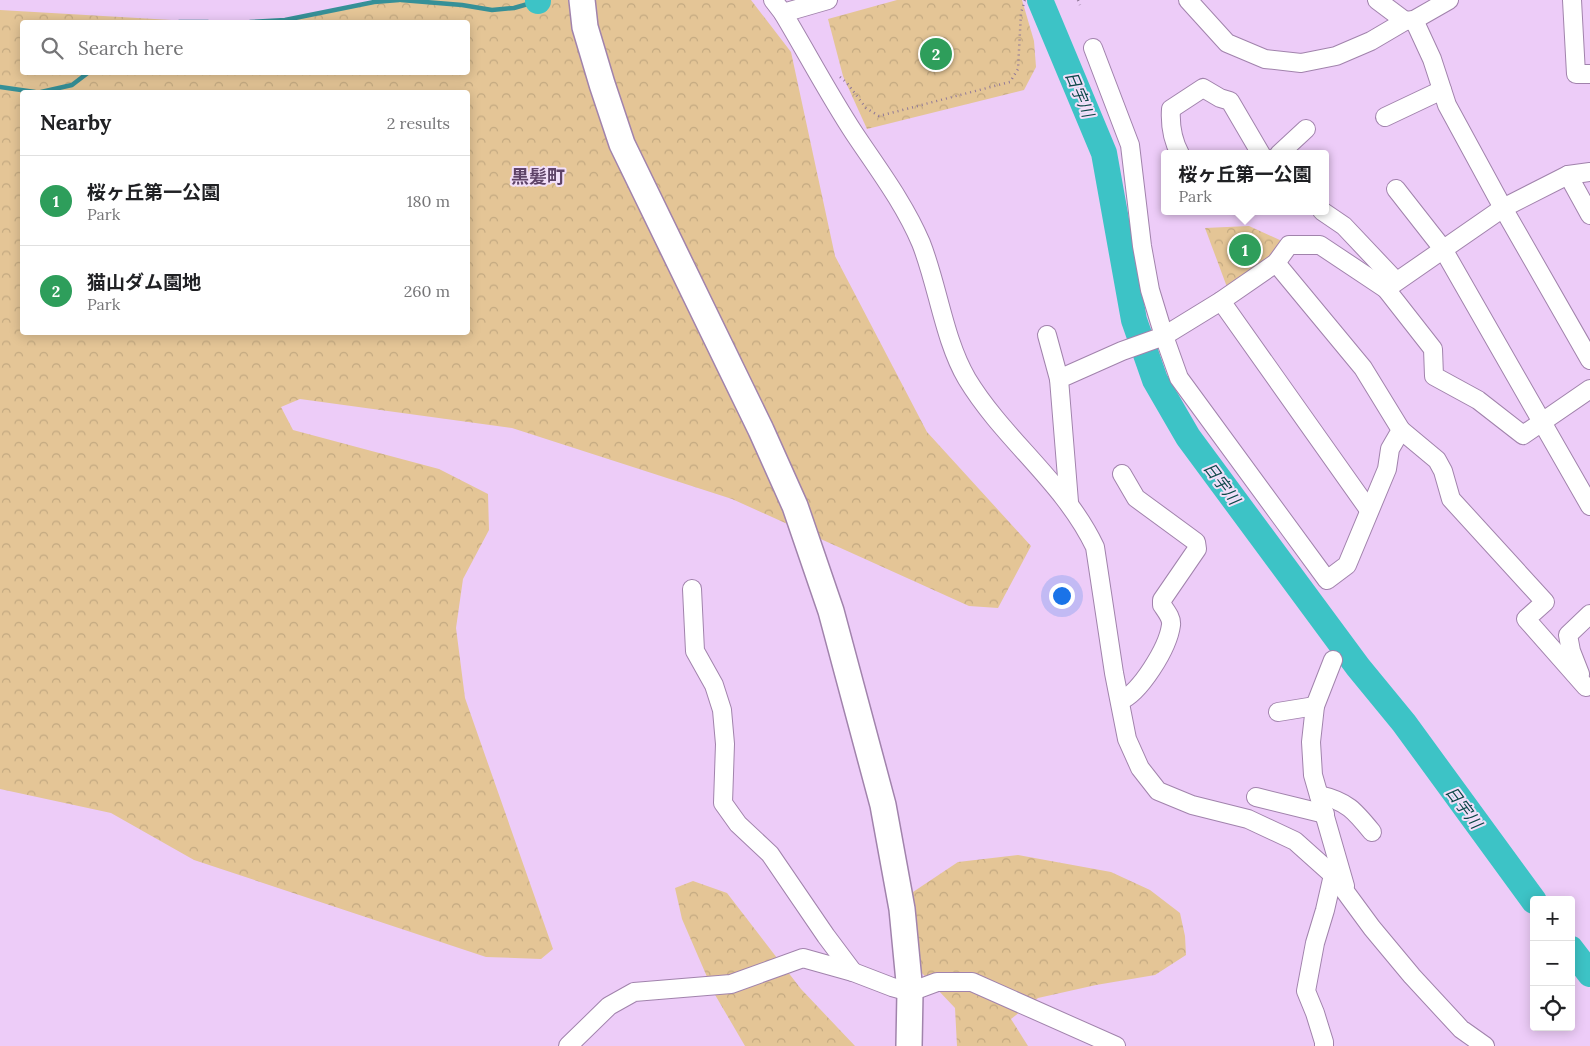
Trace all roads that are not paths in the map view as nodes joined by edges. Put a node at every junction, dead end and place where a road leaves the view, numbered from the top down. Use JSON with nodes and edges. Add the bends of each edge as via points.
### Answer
{"nodes":[{"id":1,"x":582,"y":0,"type":"edge"},
{"id":2,"x":1188,"y":0,"type":"edge"},
{"id":3,"x":1377,"y":0,"type":"edge"},
{"id":4,"x":1449,"y":0,"type":"edge"},
{"id":5,"x":1572,"y":0,"type":"edge"},
{"id":6,"x":821,"y":2,"type":"edge"},
{"id":7,"x":778,"y":6,"type":"edge"},
{"id":8,"x":1410,"y":21,"type":"junction"},
{"id":9,"x":1093,"y":48,"type":"dead end"},
{"id":10,"x":1590,"y":74,"type":"edge"},
{"id":11,"x":1442,"y":90,"type":"junction"},
{"id":12,"x":1385,"y":117,"type":"dead end"},
{"id":13,"x":1306,"y":129,"type":"dead end"},
{"id":14,"x":1178,"y":150,"type":"edge"},
{"id":15,"x":1259,"y":150,"type":"edge"},
{"id":16,"x":1284,"y":150,"type":"edge"},
{"id":17,"x":1590,"y":172,"type":"edge"},
{"id":18,"x":1568,"y":175,"type":"junction"},
{"id":19,"x":1396,"y":189,"type":"dead end"},
{"id":20,"x":1503,"y":208,"type":"junction"},
{"id":21,"x":1328,"y":215,"type":"edge"},
{"id":22,"x":1590,"y":215,"type":"edge"},
{"id":23,"x":1443,"y":249,"type":"junction"},
{"id":24,"x":1276,"y":263,"type":"junction"},
{"id":25,"x":1391,"y":285,"type":"junction"},
{"id":26,"x":1221,"y":300,"type":"junction"},
{"id":27,"x":1047,"y":335,"type":"dead end"},
{"id":28,"x":1164,"y":336,"type":"junction"},
{"id":29,"x":1590,"y":360,"type":"edge"},
{"id":30,"x":1059,"y":379,"type":"junction"},
{"id":31,"x":1590,"y":389,"type":"edge"},
{"id":32,"x":1542,"y":422,"type":"junction"},
{"id":33,"x":1401,"y":430,"type":"junction"},
{"id":34,"x":1122,"y":474,"type":"dead end"},
{"id":35,"x":1069,"y":502,"type":"junction"},
{"id":36,"x":1590,"y":506,"type":"edge"},
{"id":37,"x":1369,"y":510,"type":"junction"},
{"id":38,"x":692,"y":589,"type":"dead end"},
{"id":39,"x":1590,"y":614,"type":"edge"},
{"id":40,"x":1332,"y":660,"type":"dead end"},
{"id":41,"x":1588,"y":692,"type":"edge"},
{"id":42,"x":1120,"y":702,"type":"junction"},
{"id":43,"x":1315,"y":706,"type":"junction"},
{"id":44,"x":1278,"y":712,"type":"dead end"},
{"id":45,"x":1319,"y":795,"type":"junction"},
{"id":46,"x":1256,"y":797,"type":"dead end"},
{"id":47,"x":1325,"y":814,"type":"junction"},
{"id":48,"x":1372,"y":832,"type":"dead end"},
{"id":49,"x":1333,"y":875,"type":"junction"},
{"id":50,"x":1348,"y":896,"type":"junction"},
{"id":51,"x":853,"y":972,"type":"junction"},
{"id":52,"x":910,"y":992,"type":"junction"},
{"id":53,"x":909,"y":1042,"type":"edge"},
{"id":54,"x":568,"y":1046,"type":"edge"},
{"id":55,"x":1116,"y":1046,"type":"edge"},
{"id":56,"x":1324,"y":1046,"type":"edge"},
{"id":57,"x":1485,"y":1046,"type":"edge"}],
"edges":[{"from":1,"to":52,"type":"street","via":[[585,27],[622,144],[761,430],[791,498],[831,612],[883,805],[902,909]]},
{"from":2,"to":8,"type":"street","via":[[1227,43],[1264,59],[1301,63],[1336,56]]},
{"from":3,"to":8,"type":"street"},
{"from":4,"to":8,"type":"street"},
{"from":5,"to":10,"type":"street","via":[[1576,74]]},
{"from":6,"to":7,"type":"street"},
{"from":7,"to":35,"type":"street","via":[[854,132],[888,180],[920,243],[954,354],[968,379],[1016,442]]},
{"from":8,"to":11,"type":"street","via":[[1432,59]]},
{"from":9,"to":28,"type":"street","via":[[1130,145],[1142,246],[1150,290]]},
{"from":11,"to":12,"type":"street"},
{"from":11,"to":20,"type":"street"},
{"from":13,"to":16,"type":"street"},
{"from":14,"to":15,"type":"street","via":[[1170,120],[1171,109],[1203,88],[1230,100]]},
{"from":17,"to":18,"type":"street"},
{"from":18,"to":20,"type":"street"},
{"from":18,"to":22,"type":"street"},
{"from":19,"to":23,"type":"street"},
{"from":20,"to":23,"type":"street"},
{"from":20,"to":29,"type":"street"},
{"from":21,"to":25,"type":"street","via":[[1344,226]]},
{"from":23,"to":25,"type":"street"},
{"from":23,"to":32,"type":"street"},
{"from":24,"to":25,"type":"street","via":[[1289,245],[1320,245]]},
{"from":24,"to":26,"type":"street"},
{"from":24,"to":33,"type":"street","via":[[1363,368]]},
{"from":25,"to":32,"type":"street","via":[[1433,349],[1434,376],[1478,400],[1523,435]]},
{"from":26,"to":28,"type":"street"},
{"from":26,"to":37,"type":"street"},
{"from":27,"to":30,"type":"street"},
{"from":28,"to":30,"type":"street"},
{"from":28,"to":37,"type":"street","via":[[1179,378],[1327,580],[1347,565]]},
{"from":30,"to":35,"type":"street"},
{"from":31,"to":32,"type":"street"},
{"from":32,"to":36,"type":"street"},
{"from":33,"to":37,"type":"street","via":[[1390,449],[1387,469]]},
{"from":33,"to":41,"type":"street","via":[[1437,460],[1450,499],[1545,602],[1526,620]]},
{"from":34,"to":42,"type":"street","via":[[1136,498],[1196,542],[1197,549],[1162,600],[1171,618],[1165,646],[1139,685]]},
{"from":35,"to":42,"type":"street","via":[[1095,547]]},
{"from":38,"to":51,"type":"street","via":[[695,651],[714,686],[722,710],[725,744],[723,803],[738,824],[770,854]]},
{"from":39,"to":41,"type":"street","via":[[1568,635]]},
{"from":40,"to":43,"type":"street"},
{"from":42,"to":49,"type":"street","via":[[1127,739],[1140,768],[1158,791],[1192,805],[1248,819],[1295,841]]},
{"from":43,"to":44,"type":"street"},
{"from":43,"to":45,"type":"street","via":[[1311,742],[1313,775]]},
{"from":45,"to":47,"type":"street"},
{"from":45,"to":48,"type":"street","via":[[1336,799],[1356,812]]},
{"from":46,"to":47,"type":"street"},
{"from":47,"to":50,"type":"street"},
{"from":49,"to":50,"type":"street"},
{"from":49,"to":56,"type":"street","via":[[1306,991]]},
{"from":50,"to":57,"type":"street","via":[[1412,976],[1461,1028]]},
{"from":51,"to":52,"type":"street"},
{"from":51,"to":54,"type":"street","via":[[803,958],[731,984],[634,992],[609,1006]]},
{"from":52,"to":53,"type":"street"},
{"from":52,"to":55,"type":"street","via":[[937,982],[972,982]]}]}
